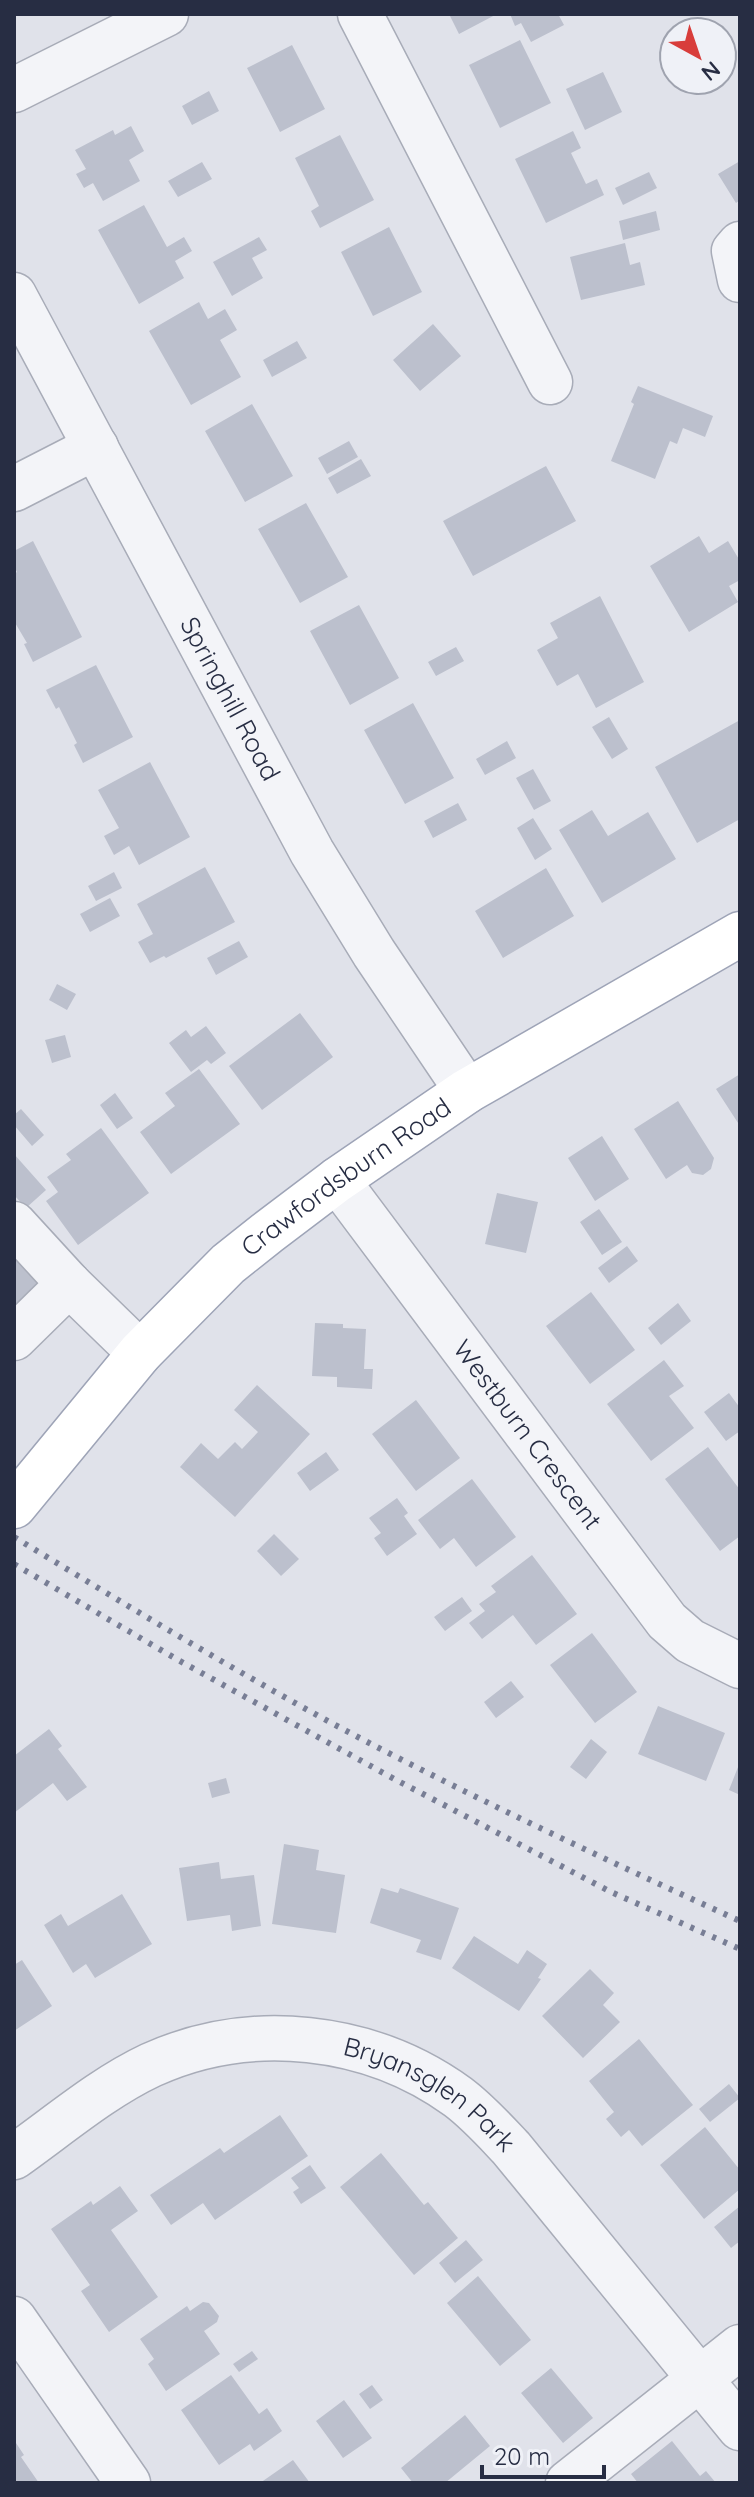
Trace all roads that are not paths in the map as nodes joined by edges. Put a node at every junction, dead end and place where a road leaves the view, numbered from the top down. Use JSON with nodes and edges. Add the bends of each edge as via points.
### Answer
{"nodes":[{"id":1,"x":166,"y":14,"type":"edge"},
{"id":2,"x":360,"y":14,"type":"edge"},
{"id":3,"x":14,"y":90,"type":"edge"},
{"id":4,"x":740,"y":244,"type":"edge"},
{"id":5,"x":740,"y":280,"type":"edge"},
{"id":6,"x":14,"y":295,"type":"edge"},
{"id":7,"x":550,"y":382,"type":"dead end"},
{"id":8,"x":96,"y":447,"type":"junction"},
{"id":9,"x":14,"y":489,"type":"edge"},
{"id":10,"x":740,"y":934,"type":"edge"},
{"id":11,"x":467,"y":1091,"type":"junction"},
{"id":12,"x":337,"y":1180,"type":"junction"},
{"id":13,"x":14,"y":1224,"type":"edge"},
{"id":14,"x":69,"y":1284,"type":"junction"},
{"id":15,"x":14,"y":1338,"type":"edge"},
{"id":16,"x":140,"y":1353,"type":"junction"},
{"id":17,"x":16,"y":1503,"type":"edge"},
{"id":18,"x":740,"y":1666,"type":"edge"},
{"id":19,"x":14,"y":2157,"type":"edge"},
{"id":20,"x":14,"y":2319,"type":"edge"},
{"id":21,"x":740,"y":2347,"type":"edge"},
{"id":22,"x":700,"y":2381,"type":"junction"},
{"id":23,"x":740,"y":2428,"type":"edge"},
{"id":24,"x":128,"y":2483,"type":"edge"},
{"id":25,"x":568,"y":2483,"type":"edge"}],
"edges":[{"from":1,"to":3,"type":"street"},
{"from":2,"to":7,"type":"street"},
{"from":4,"to":5,"type":"street","via":[[734,251]]},
{"from":6,"to":8,"type":"street","name":"Springhill Road"},
{"from":8,"to":9,"type":"street"},
{"from":8,"to":11,"type":"street","name":"Springhill Road","via":[[312,852]]},
{"from":10,"to":11,"type":"main road","name":"Crawfordsburn Road"},
{"from":11,"to":12,"type":"main road","name":"Crawfordsburn Road"},
{"from":12,"to":16,"type":"main road","name":"Crawfordsburn Road","via":[[228,1264]]},
{"from":12,"to":18,"type":"street","name":"Westburn Crescent","via":[[667,1621],[690,1641]]},
{"from":13,"to":14,"type":"street"},
{"from":14,"to":15,"type":"street"},
{"from":14,"to":16,"type":"street"},
{"from":16,"to":17,"type":"main road","name":"Crawfordsburn Road"},
{"from":19,"to":22,"type":"street","name":"Bryansglen Park","via":[[121,2081],[181,2053],[263,2039],[327,2042],[362,2050],[428,2078],[486,2121]]},
{"from":20,"to":24,"type":"street"},
{"from":21,"to":22,"type":"street"},
{"from":22,"to":23,"type":"street","name":"Bryansglen Park"},
{"from":22,"to":25,"type":"street"}]}
